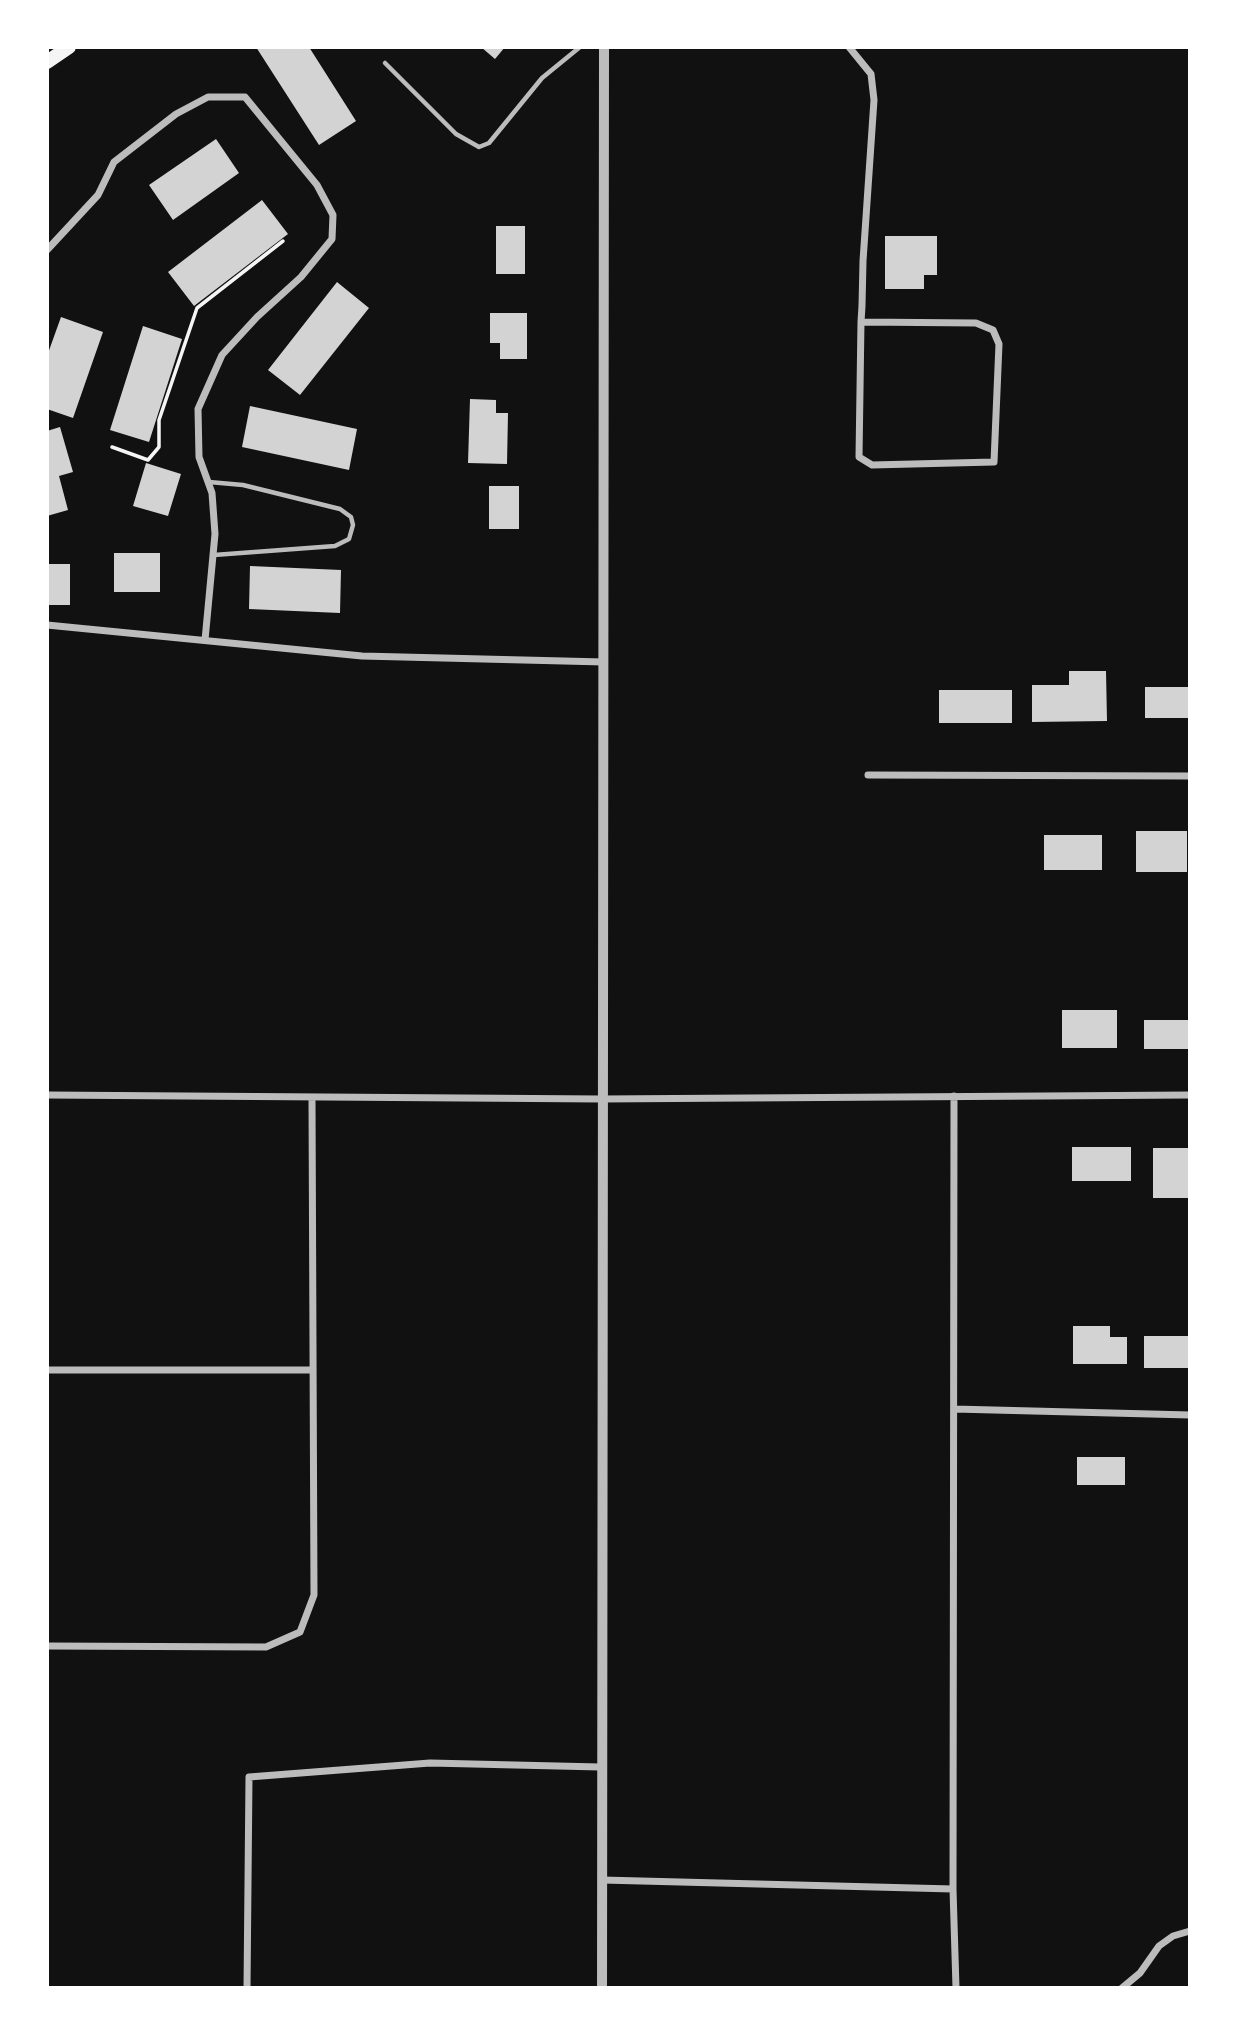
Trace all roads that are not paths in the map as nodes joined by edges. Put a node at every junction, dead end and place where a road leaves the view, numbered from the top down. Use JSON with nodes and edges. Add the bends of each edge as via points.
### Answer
{"nodes":[{"id":1,"x":69,"y":47,"type":"edge"},
{"id":2,"x":580,"y":47,"type":"edge"},
{"id":3,"x":604,"y":47,"type":"edge"},
{"id":4,"x":849,"y":47,"type":"edge"},
{"id":5,"x":47,"y":62,"type":"edge"},
{"id":6,"x":385,"y":63,"type":"dead end"},
{"id":7,"x":47,"y":250,"type":"edge"},
{"id":8,"x":862,"y":322,"type":"junction"},
{"id":9,"x":208,"y":481,"type":"junction"},
{"id":10,"x":214,"y":555,"type":"junction"},
{"id":11,"x":47,"y":625,"type":"edge"},
{"id":12,"x":205,"y":640,"type":"junction"},
{"id":13,"x":604,"y":662,"type":"junction"},
{"id":14,"x":868,"y":775,"type":"dead end"},
{"id":15,"x":1190,"y":776,"type":"edge"},
{"id":16,"x":47,"y":1095,"type":"edge"},
{"id":17,"x":1190,"y":1095,"type":"edge"},
{"id":18,"x":954,"y":1096,"type":"junction"},
{"id":19,"x":312,"y":1098,"type":"junction"},
{"id":20,"x":601,"y":1099,"type":"junction"},
{"id":21,"x":47,"y":1370,"type":"edge"},
{"id":22,"x":312,"y":1370,"type":"junction"},
{"id":23,"x":954,"y":1409,"type":"junction"},
{"id":24,"x":1190,"y":1415,"type":"edge"},
{"id":25,"x":47,"y":1646,"type":"edge"},
{"id":26,"x":600,"y":1767,"type":"junction"},
{"id":27,"x":602,"y":1880,"type":"junction"},
{"id":28,"x":953,"y":1889,"type":"junction"},
{"id":29,"x":1190,"y":1931,"type":"edge"},
{"id":30,"x":247,"y":1988,"type":"edge"},
{"id":31,"x":602,"y":1988,"type":"edge"},
{"id":32,"x":956,"y":1988,"type":"edge"},
{"id":33,"x":1122,"y":1988,"type":"edge"}],
"edges":[{"from":1,"to":5,"type":"highway"},
{"from":2,"to":6,"type":"lane","via":[[542,78],[489,143],[479,147],[456,134]]},
{"from":3,"to":13,"type":"street"},
{"from":4,"to":8,"type":"street","via":[[872,74],[874,100]]},
{"from":7,"to":9,"type":"street","via":[[98,195],[114,162],[176,114],[208,97],[245,97],[317,185],[333,215],[332,239],[301,277],[222,355],[198,409],[198,457]]},
{"from":8,"to":8,"type":"street","via":[[976,323],[993,330],[999,344],[994,462],[864,463],[859,457]]},
{"from":9,"to":10,"type":"street"},
{"from":9,"to":10,"type":"lane","via":[[341,509],[353,524],[349,538],[335,547]]},
{"from":10,"to":12,"type":"street"},
{"from":11,"to":12,"type":"street"},
{"from":12,"to":13,"type":"street","via":[[362,656]]},
{"from":13,"to":20,"type":"street"},
{"from":14,"to":15,"type":"street"},
{"from":16,"to":19,"type":"street"},
{"from":17,"to":18,"type":"street"},
{"from":18,"to":20,"type":"street"},
{"from":18,"to":23,"type":"street"},
{"from":19,"to":20,"type":"street"},
{"from":19,"to":22,"type":"street"},
{"from":20,"to":26,"type":"street"},
{"from":21,"to":22,"type":"street"},
{"from":22,"to":25,"type":"street","via":[[314,1595],[300,1632],[266,1647]]},
{"from":23,"to":24,"type":"street"},
{"from":23,"to":28,"type":"street"},
{"from":26,"to":27,"type":"street"},
{"from":26,"to":30,"type":"street","via":[[430,1763],[249,1777]]},
{"from":27,"to":28,"type":"street"},
{"from":27,"to":31,"type":"street"},
{"from":28,"to":32,"type":"street"},
{"from":29,"to":33,"type":"street","via":[[1159,1946],[1140,1973]]}]}
